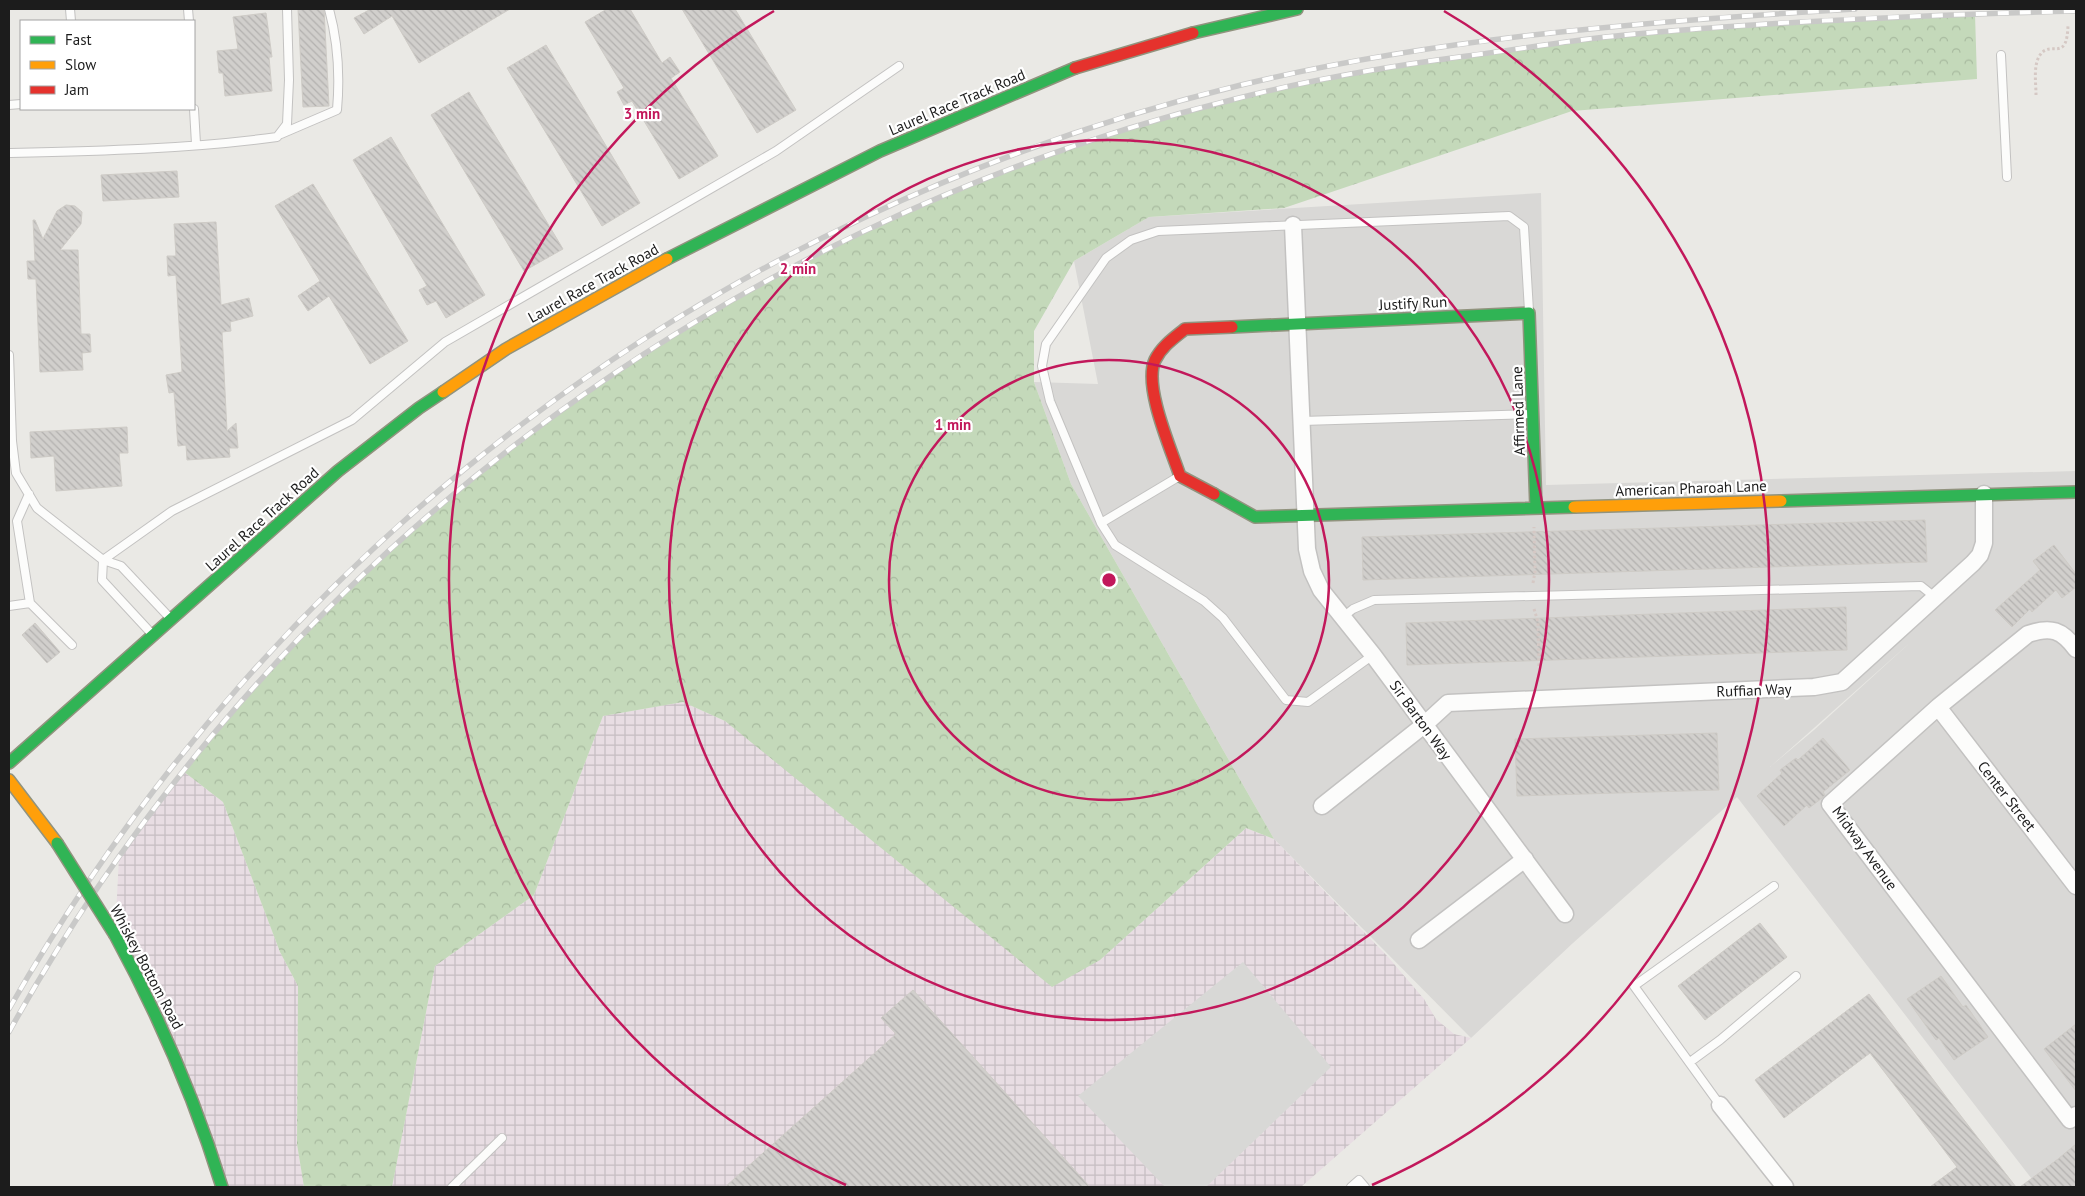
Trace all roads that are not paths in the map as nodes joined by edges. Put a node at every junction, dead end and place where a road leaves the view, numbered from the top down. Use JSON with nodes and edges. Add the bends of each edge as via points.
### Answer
{"nodes":[{"id":1,"x":287,"y":9,"type":"edge"},
{"id":2,"x":329,"y":9,"type":"edge"},
{"id":3,"x":1297,"y":9,"type":"edge"},
{"id":4,"x":2001,"y":55,"type":"dead end"},
{"id":5,"x":899,"y":66,"type":"dead end"},
{"id":6,"x":194,"y":110,"type":"edge"},
{"id":7,"x":279,"y":135,"type":"junction"},
{"id":8,"x":196,"y":144,"type":"junction"},
{"id":9,"x":9,"y":153,"type":"edge"},
{"id":10,"x":2007,"y":177,"type":"dead end"},
{"id":11,"x":1293,"y":225,"type":"junction"},
{"id":12,"x":1529,"y":313,"type":"junction"},
{"id":13,"x":1298,"y":324,"type":"junction"},
{"id":14,"x":9,"y":355,"type":"edge"},
{"id":15,"x":10,"y":391,"type":"edge"},
{"id":16,"x":1533,"y":414,"type":"junction"},
{"id":17,"x":1302,"y":421,"type":"junction"},
{"id":18,"x":10,"y":441,"type":"edge"},
{"id":19,"x":1180,"y":476,"type":"junction"},
{"id":20,"x":2076,"y":492,"type":"edge"},
{"id":21,"x":29,"y":494,"type":"junction"},
{"id":22,"x":1984,"y":494,"type":"junction"},
{"id":23,"x":1536,"y":508,"type":"junction"},
{"id":24,"x":1306,"y":515,"type":"junction"},
{"id":25,"x":1101,"y":523,"type":"junction"},
{"id":26,"x":102,"y":560,"type":"junction"},
{"id":27,"x":1936,"y":598,"type":"junction"},
{"id":28,"x":30,"y":603,"type":"junction"},
{"id":29,"x":9,"y":606,"type":"edge"},
{"id":30,"x":1343,"y":617,"type":"junction"},
{"id":31,"x":172,"y":619,"type":"junction"},
{"id":32,"x":153,"y":635,"type":"junction"},
{"id":33,"x":72,"y":645,"type":"dead end"},
{"id":34,"x":2076,"y":649,"type":"edge"},
{"id":35,"x":1373,"y":655,"type":"junction"},
{"id":36,"x":1938,"y":707,"type":"junction"},
{"id":37,"x":1424,"y":725,"type":"junction"},
{"id":38,"x":9,"y":763,"type":"edge"},
{"id":39,"x":9,"y":780,"type":"edge"},
{"id":40,"x":1322,"y":806,"type":"dead end"},
{"id":41,"x":1525,"y":859,"type":"junction"},
{"id":42,"x":1774,"y":886,"type":"dead end"},
{"id":43,"x":2076,"y":886,"type":"edge"},
{"id":44,"x":1565,"y":914,"type":"dead end"},
{"id":45,"x":1419,"y":940,"type":"dead end"},
{"id":46,"x":1796,"y":976,"type":"dead end"},
{"id":47,"x":1690,"y":1062,"type":"junction"},
{"id":48,"x":1720,"y":1105,"type":"joint"},
{"id":49,"x":2073,"y":1118,"type":"edge"},
{"id":50,"x":502,"y":1138,"type":"dead end"},
{"id":51,"x":222,"y":1187,"type":"edge"},
{"id":52,"x":452,"y":1187,"type":"edge"},
{"id":53,"x":1351,"y":1187,"type":"edge"},
{"id":54,"x":1365,"y":1187,"type":"edge"},
{"id":55,"x":1785,"y":1187,"type":"edge"}],
"edges":[{"from":1,"to":7,"type":"lane","via":[[287,124]]},
{"from":2,"to":7,"type":"lane","via":[[336,34],[337,110]]},
{"from":3,"to":31,"type":"street","name":"Laurel Race Track Road","via":[[1197,32],[1073,69],[880,151],[692,245],[506,349],[419,408],[338,471]]},
{"from":4,"to":10,"type":"lane"},
{"from":5,"to":26,"type":"lane","via":[[776,151],[445,342],[352,420],[172,511]]},
{"from":6,"to":8,"type":"lane"},
{"from":7,"to":8,"type":"lane","via":[[243,142]]},
{"from":8,"to":9,"type":"lane"},
{"from":11,"to":12,"type":"lane","via":[[1509,216],[1524,227]]},
{"from":11,"to":13,"type":"street","name":"Sir Barton Way"},
{"from":11,"to":25,"type":"lane","via":[[1158,231],[1131,240],[1106,258],[1046,344],[1042,366],[1050,401]]},
{"from":12,"to":13,"type":"street","name":"Justify Run"},
{"from":12,"to":16,"type":"street","name":"Affirmed Lane"},
{"from":13,"to":17,"type":"street","name":"Sir Barton Way"},
{"from":13,"to":19,"type":"street","name":"Justify Run","via":[[1185,329],[1164,345],[1153,364],[1153,389]]},
{"from":14,"to":15,"type":"lane"},
{"from":15,"to":18,"type":"lane"},
{"from":16,"to":17,"type":"lane"},
{"from":16,"to":23,"type":"street","name":"Affirmed Lane"},
{"from":17,"to":24,"type":"street","name":"Sir Barton Way"},
{"from":18,"to":21,"type":"lane","via":[[16,473]]},
{"from":19,"to":24,"type":"street","name":"American Pharoah Lane","via":[[1255,517]]},
{"from":19,"to":25,"type":"lane"},
{"from":20,"to":22,"type":"street","name":"American Pharoah Lane"},
{"from":21,"to":26,"type":"lane","via":[[37,508]]},
{"from":21,"to":28,"type":"lane","via":[[17,521]]},
{"from":22,"to":23,"type":"street","name":"American Pharoah Lane"},
{"from":22,"to":27,"type":"street","name":"Ruffian Way","via":[[1985,531],[1980,555]]},
{"from":23,"to":24,"type":"street","name":"American Pharoah Lane"},
{"from":24,"to":30,"type":"street","name":"Sir Barton Way","via":[[1306,549],[1312,571],[1321,590]]},
{"from":25,"to":35,"type":"lane","via":[[1115,545],[1204,601],[1223,618],[1286,700],[1308,702]]},
{"from":26,"to":31,"type":"lane","via":[[121,566]]},
{"from":26,"to":32,"type":"lane","via":[[102,580]]},
{"from":27,"to":30,"type":"lane","via":[[1921,586],[1374,600]]},
{"from":27,"to":37,"type":"street","name":"Ruffian Way","via":[[1842,682],[1825,687],[1448,703]]},
{"from":28,"to":29,"type":"lane"},
{"from":28,"to":33,"type":"lane"},
{"from":30,"to":35,"type":"street","name":"Sir Barton Way"},
{"from":31,"to":32,"type":"street","name":"Laurel Race Track Road"},
{"from":32,"to":38,"type":"street","name":"Laurel Race Track Road"},
{"from":34,"to":36,"type":"street","name":"Midway Avenue","via":[[2051,629],[2028,634]]},
{"from":35,"to":37,"type":"street","name":"Sir Barton Way"},
{"from":36,"to":43,"type":"street","name":"Center Street"},
{"from":36,"to":49,"type":"street","name":"Midway Avenue","via":[[1830,804]]},
{"from":37,"to":40,"type":"street","name":"Ruffian Way"},
{"from":37,"to":41,"type":"street","name":"Sir Barton Way"},
{"from":39,"to":51,"type":"street","name":"Whiskey Bottom Road","bridge":true,"via":[[57,843],[137,974],[172,1044]]},
{"from":41,"to":44,"type":"street","name":"Sir Barton Way"},
{"from":41,"to":45,"type":"street"},
{"from":42,"to":47,"type":"lane","via":[[1634,986]]},
{"from":46,"to":47,"type":"lane"},
{"from":47,"to":48,"type":"lane"},
{"from":48,"to":55,"type":"street"},
{"from":50,"to":52,"type":"lane"},
{"from":53,"to":54,"type":"lane","via":[[1359,1180]]}]}
